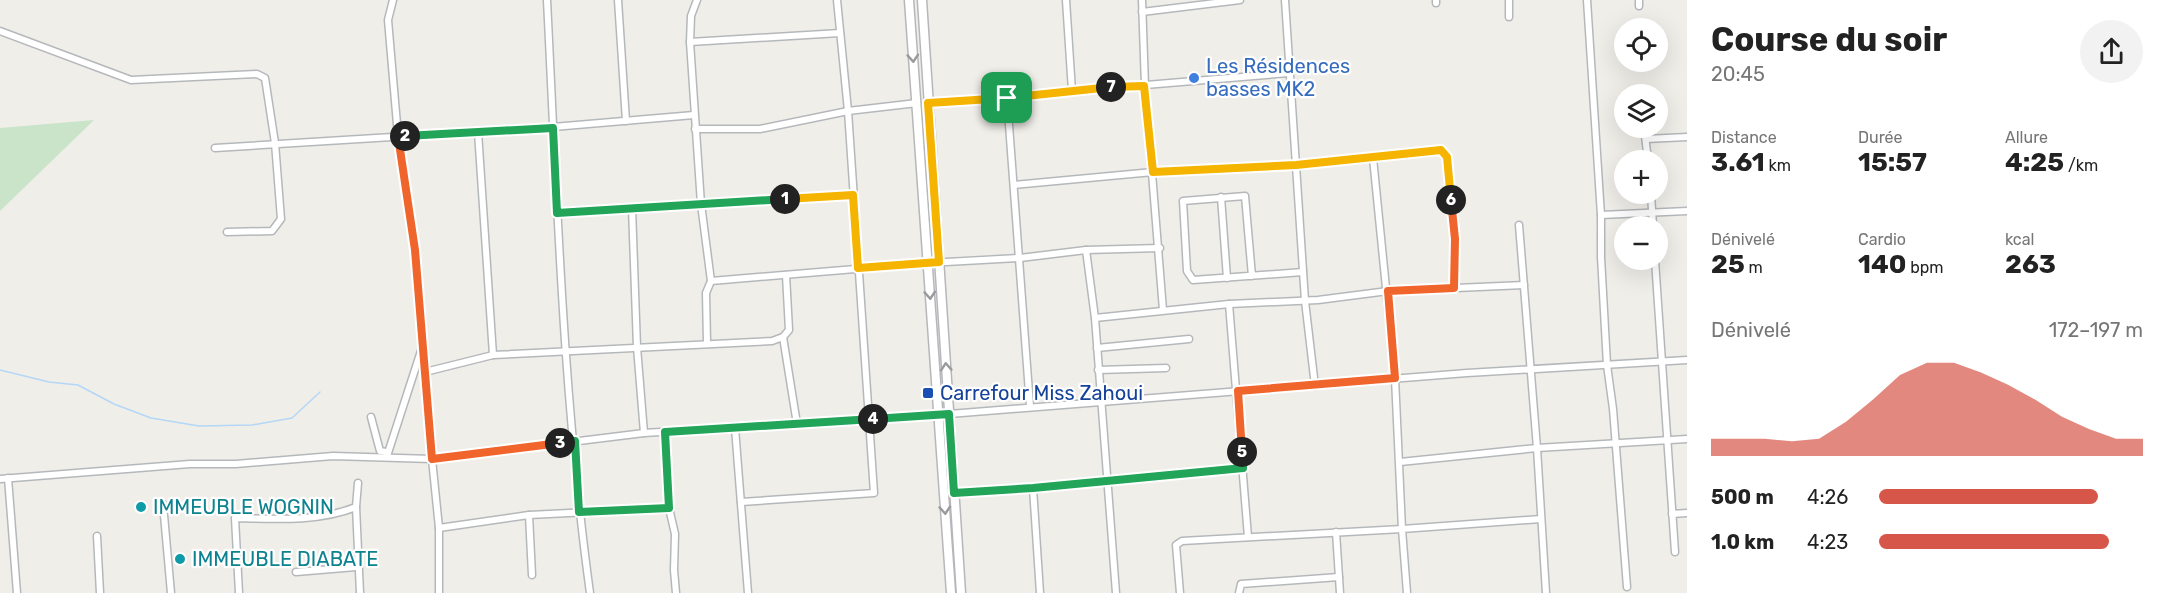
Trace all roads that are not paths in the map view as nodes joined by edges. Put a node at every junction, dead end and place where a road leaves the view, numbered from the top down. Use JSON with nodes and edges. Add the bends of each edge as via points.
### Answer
{"nodes":[{"id":1,"x":393,"y":0,"type":"edge"},
{"id":2,"x":547,"y":0,"type":"edge"},
{"id":3,"x":618,"y":0,"type":"edge"},
{"id":4,"x":697,"y":0,"type":"edge"},
{"id":5,"x":837,"y":0,"type":"edge"},
{"id":6,"x":909,"y":0,"type":"edge"},
{"id":7,"x":922,"y":0,"type":"edge"},
{"id":8,"x":1066,"y":0,"type":"edge"},
{"id":9,"x":1142,"y":0,"type":"edge"},
{"id":10,"x":1240,"y":0,"type":"edge"},
{"id":11,"x":1286,"y":0,"type":"edge"},
{"id":12,"x":1509,"y":0,"type":"edge"},
{"id":13,"x":1587,"y":0,"type":"edge"},
{"id":14,"x":1210,"y":2,"type":"edge"},
{"id":15,"x":1143,"y":12,"type":"junction"},
{"id":16,"x":1509,"y":17,"type":"dead end"},
{"id":17,"x":0,"y":31,"type":"edge"},
{"id":18,"x":840,"y":33,"type":"junction"},
{"id":19,"x":690,"y":42,"type":"junction"},
{"id":20,"x":1289,"y":73,"type":"junction"},
{"id":21,"x":1144,"y":86,"type":"junction"},
{"id":22,"x":1072,"y":91,"type":"junction"},
{"id":23,"x":1007,"y":98,"type":"junction"},
{"id":24,"x":917,"y":103,"type":"junction"},
{"id":25,"x":928,"y":103,"type":"junction"},
{"id":26,"x":848,"y":111,"type":"junction"},
{"id":27,"x":694,"y":115,"type":"junction"},
{"id":28,"x":626,"y":121,"type":"junction"},
{"id":29,"x":553,"y":128,"type":"junction"},
{"id":30,"x":695,"y":129,"type":"junction"},
{"id":31,"x":478,"y":132,"type":"junction"},
{"id":32,"x":398,"y":136,"type":"junction"},
{"id":33,"x":1687,"y":137,"type":"edge"},
{"id":34,"x":1646,"y":139,"type":"joint"},
{"id":35,"x":275,"y":143,"type":"junction"},
{"id":36,"x":215,"y":148,"type":"dead end"},
{"id":37,"x":1647,"y":150,"type":"edge"},
{"id":38,"x":1373,"y":158,"type":"junction"},
{"id":39,"x":1296,"y":165,"type":"junction"},
{"id":40,"x":1153,"y":172,"type":"junction"},
{"id":41,"x":1014,"y":185,"type":"junction"},
{"id":42,"x":853,"y":195,"type":"junction"},
{"id":43,"x":1221,"y":196,"type":"junction"},
{"id":44,"x":701,"y":204,"type":"junction"},
{"id":45,"x":1652,"y":204,"type":"edge"},
{"id":46,"x":632,"y":208,"type":"junction"},
{"id":47,"x":1687,"y":212,"type":"edge"},
{"id":48,"x":557,"y":213,"type":"junction"},
{"id":49,"x":1652,"y":214,"type":"junction"},
{"id":50,"x":1601,"y":215,"type":"junction"},
{"id":51,"x":1519,"y":225,"type":"dead end"},
{"id":52,"x":227,"y":232,"type":"dead end"},
{"id":53,"x":1160,"y":248,"type":"junction"},
{"id":54,"x":1086,"y":250,"type":"junction"},
{"id":55,"x":1020,"y":258,"type":"junction"},
{"id":56,"x":939,"y":262,"type":"junction"},
{"id":57,"x":928,"y":263,"type":"junction"},
{"id":58,"x":858,"y":268,"type":"junction"},
{"id":59,"x":1656,"y":270,"type":"edge"},
{"id":60,"x":1303,"y":272,"type":"junction"},
{"id":61,"x":786,"y":275,"type":"junction"},
{"id":62,"x":1252,"y":276,"type":"junction"},
{"id":63,"x":1227,"y":278,"type":"junction"},
{"id":64,"x":711,"y":281,"type":"junction"},
{"id":65,"x":1524,"y":285,"type":"junction"},
{"id":66,"x":1454,"y":288,"type":"junction"},
{"id":67,"x":1388,"y":291,"type":"junction"},
{"id":68,"x":1305,"y":301,"type":"junction"},
{"id":69,"x":1230,"y":304,"type":"junction"},
{"id":70,"x":1164,"y":310,"type":"junction"},
{"id":71,"x":1095,"y":318,"type":"junction"},
{"id":72,"x":783,"y":338,"type":"junction"},
{"id":73,"x":1189,"y":339,"type":"dead end"},
{"id":74,"x":707,"y":343,"type":"junction"},
{"id":75,"x":423,"y":345,"type":"junction"},
{"id":76,"x":637,"y":347,"type":"junction"},
{"id":77,"x":1097,"y":348,"type":"junction"},
{"id":78,"x":567,"y":351,"type":"junction"},
{"id":79,"x":493,"y":355,"type":"junction"},
{"id":80,"x":1687,"y":360,"type":"edge"},
{"id":81,"x":1661,"y":362,"type":"junction"},
{"id":82,"x":1607,"y":365,"type":"junction"},
{"id":83,"x":1166,"y":368,"type":"dead end"},
{"id":84,"x":1098,"y":370,"type":"junction"},
{"id":85,"x":1532,"y":370,"type":"junction"},
{"id":86,"x":425,"y":372,"type":"junction"},
{"id":87,"x":1395,"y":378,"type":"junction"},
{"id":88,"x":1315,"y":386,"type":"junction"},
{"id":89,"x":1238,"y":391,"type":"junction"},
{"id":90,"x":1101,"y":400,"type":"junction"},
{"id":91,"x":1030,"y":406,"type":"junction"},
{"id":92,"x":939,"y":414,"type":"junction"},
{"id":93,"x":949,"y":414,"type":"junction"},
{"id":94,"x":371,"y":417,"type":"dead end"},
{"id":95,"x":869,"y":419,"type":"junction"},
{"id":96,"x":797,"y":424,"type":"junction"},
{"id":97,"x":735,"y":428,"type":"junction"},
{"id":98,"x":665,"y":432,"type":"junction"},
{"id":99,"x":644,"y":433,"type":"junction"},
{"id":100,"x":1687,"y":439,"type":"edge"},
{"id":101,"x":1667,"y":440,"type":"junction"},
{"id":102,"x":575,"y":441,"type":"junction"},
{"id":103,"x":1616,"y":444,"type":"junction"},
{"id":104,"x":1537,"y":448,"type":"junction"},
{"id":105,"x":386,"y":454,"type":"junction"},
{"id":106,"x":432,"y":459,"type":"junction"},
{"id":107,"x":1400,"y":462,"type":"junction"},
{"id":108,"x":1243,"y":468,"type":"junction"},
{"id":109,"x":8,"y":478,"type":"junction"},
{"id":110,"x":0,"y":479,"type":"edge"},
{"id":111,"x":1108,"y":482,"type":"junction"},
{"id":112,"x":358,"y":483,"type":"dead end"},
{"id":113,"x":1033,"y":488,"type":"junction"},
{"id":114,"x":954,"y":493,"type":"junction"},
{"id":115,"x":741,"y":502,"type":"junction"},
{"id":116,"x":163,"y":504,"type":"dead end"},
{"id":117,"x":356,"y":507,"type":"junction"},
{"id":118,"x":669,"y":508,"type":"junction"},
{"id":119,"x":579,"y":512,"type":"junction"},
{"id":120,"x":1687,"y":513,"type":"edge"},
{"id":121,"x":1672,"y":514,"type":"junction"},
{"id":122,"x":529,"y":515,"type":"junction"},
{"id":123,"x":1541,"y":519,"type":"junction"},
{"id":124,"x":439,"y":528,"type":"junction"},
{"id":125,"x":1402,"y":530,"type":"junction"},
{"id":126,"x":1336,"y":532,"type":"junction"},
{"id":127,"x":98,"y":536,"type":"dead end"},
{"id":128,"x":1248,"y":537,"type":"junction"},
{"id":129,"x":1675,"y":552,"type":"dead end"},
{"id":130,"x":357,"y":567,"type":"junction"},
{"id":131,"x":296,"y":572,"type":"dead end"},
{"id":132,"x":532,"y":575,"type":"dead end"},
{"id":133,"x":1339,"y":577,"type":"junction"},
{"id":134,"x":1627,"y":587,"type":"dead end"},
{"id":135,"x":17,"y":593,"type":"edge"},
{"id":136,"x":100,"y":593,"type":"edge"},
{"id":137,"x":171,"y":593,"type":"edge"},
{"id":138,"x":238,"y":593,"type":"edge"},
{"id":139,"x":360,"y":593,"type":"edge"},
{"id":140,"x":440,"y":593,"type":"edge"},
{"id":141,"x":590,"y":593,"type":"edge"},
{"id":142,"x":676,"y":593,"type":"edge"},
{"id":143,"x":748,"y":593,"type":"edge"},
{"id":144,"x":951,"y":593,"type":"edge"},
{"id":145,"x":961,"y":593,"type":"edge"},
{"id":146,"x":1040,"y":593,"type":"edge"},
{"id":147,"x":1116,"y":593,"type":"edge"},
{"id":148,"x":1180,"y":593,"type":"edge"},
{"id":149,"x":1239,"y":593,"type":"edge"},
{"id":150,"x":1340,"y":593,"type":"edge"},
{"id":151,"x":1407,"y":593,"type":"edge"},
{"id":152,"x":1546,"y":593,"type":"edge"}],
"edges":[{"from":1,"to":32,"type":"street","via":[[388,20]]},
{"from":2,"to":29,"type":"street"},
{"from":3,"to":28,"type":"street"},
{"from":4,"to":19,"type":"street","via":[[691,16]]},
{"from":5,"to":18,"type":"street"},
{"from":6,"to":24,"type":"main road","one_way":true},
{"from":7,"to":25,"type":"main road"},
{"from":8,"to":22,"type":"street"},
{"from":9,"to":15,"type":"street"},
{"from":10,"to":14,"type":"street"},
{"from":11,"to":20,"type":"street"},
{"from":12,"to":16,"type":"street"},
{"from":13,"to":50,"type":"street"},
{"from":14,"to":15,"type":"street"},
{"from":15,"to":21,"type":"street"},
{"from":17,"to":35,"type":"street","via":[[131,80],[261,75],[265,78]]},
{"from":18,"to":19,"type":"street"},
{"from":18,"to":26,"type":"street"},
{"from":19,"to":27,"type":"street"},
{"from":20,"to":21,"type":"street"},
{"from":20,"to":39,"type":"street"},
{"from":21,"to":22,"type":"street"},
{"from":21,"to":40,"type":"street"},
{"from":22,"to":23,"type":"street"},
{"from":23,"to":25,"type":"street"},
{"from":23,"to":41,"type":"street"},
{"from":24,"to":26,"type":"street"},
{"from":24,"to":57,"type":"main road"},
{"from":25,"to":56,"type":"main road"},
{"from":26,"to":30,"type":"street","via":[[760,129]]},
{"from":26,"to":42,"type":"street"},
{"from":27,"to":28,"type":"street"},
{"from":27,"to":30,"type":"street"},
{"from":28,"to":29,"type":"street"},
{"from":29,"to":31,"type":"street"},
{"from":29,"to":48,"type":"street"},
{"from":30,"to":44,"type":"street"},
{"from":31,"to":32,"type":"street"},
{"from":31,"to":79,"type":"street"},
{"from":32,"to":35,"type":"street"},
{"from":32,"to":75,"type":"street","via":[[415,250]]},
{"from":33,"to":34,"type":"street"},
{"from":34,"to":37,"type":"street"},
{"from":35,"to":36,"type":"street"},
{"from":35,"to":52,"type":"street","via":[[281,219],[278,227],[272,231]]},
{"from":38,"to":39,"type":"street"},
{"from":38,"to":66,"type":"street","via":[[1441,150],[1445,153],[1455,239]]},
{"from":38,"to":67,"type":"street"},
{"from":39,"to":40,"type":"street"},
{"from":39,"to":60,"type":"street"},
{"from":40,"to":41,"type":"street"},
{"from":40,"to":53,"type":"street"},
{"from":41,"to":55,"type":"street"},
{"from":42,"to":44,"type":"street"},
{"from":42,"to":58,"type":"street"},
{"from":43,"to":62,"type":"street","via":[[1243,195],[1247,199]]},
{"from":43,"to":63,"type":"street"},
{"from":43,"to":63,"type":"street","via":[[1183,201],[1187,271],[1193,280]]},
{"from":44,"to":46,"type":"street"},
{"from":44,"to":64,"type":"street"},
{"from":45,"to":49,"type":"street"},
{"from":46,"to":48,"type":"street"},
{"from":46,"to":76,"type":"street"},
{"from":47,"to":49,"type":"street"},
{"from":48,"to":78,"type":"street"},
{"from":49,"to":50,"type":"street"},
{"from":50,"to":82,"type":"street"},
{"from":51,"to":65,"type":"street"},
{"from":53,"to":54,"type":"street"},
{"from":53,"to":70,"type":"street"},
{"from":54,"to":55,"type":"street"},
{"from":54,"to":71,"type":"street"},
{"from":55,"to":56,"type":"street"},
{"from":55,"to":91,"type":"street"},
{"from":56,"to":57,"type":"street"},
{"from":93,"to":56,"type":"main road","one_way":true},
{"from":57,"to":58,"type":"street"},
{"from":57,"to":92,"type":"main road","one_way":true},
{"from":58,"to":61,"type":"street"},
{"from":58,"to":95,"type":"street"},
{"from":59,"to":81,"type":"street"},
{"from":60,"to":62,"type":"street"},
{"from":60,"to":68,"type":"street"},
{"from":61,"to":64,"type":"street"},
{"from":61,"to":72,"type":"street","via":[[789,330]]},
{"from":62,"to":63,"type":"street"},
{"from":64,"to":74,"type":"street","via":[[706,293]]},
{"from":65,"to":66,"type":"street"},
{"from":65,"to":85,"type":"street"},
{"from":66,"to":67,"type":"street"},
{"from":67,"to":68,"type":"street"},
{"from":67,"to":87,"type":"street"},
{"from":68,"to":69,"type":"street"},
{"from":68,"to":88,"type":"street"},
{"from":69,"to":70,"type":"street"},
{"from":69,"to":89,"type":"street"},
{"from":70,"to":71,"type":"street"},
{"from":71,"to":77,"type":"street"},
{"from":72,"to":74,"type":"street"},
{"from":72,"to":96,"type":"street"},
{"from":73,"to":77,"type":"street"},
{"from":74,"to":76,"type":"street"},
{"from":75,"to":86,"type":"street"},
{"from":75,"to":105,"type":"street"},
{"from":76,"to":78,"type":"street"},
{"from":76,"to":99,"type":"street"},
{"from":77,"to":84,"type":"street"},
{"from":78,"to":79,"type":"street"},
{"from":78,"to":102,"type":"street"},
{"from":79,"to":86,"type":"street"},
{"from":80,"to":81,"type":"street"},
{"from":81,"to":82,"type":"street"},
{"from":81,"to":101,"type":"street"},
{"from":82,"to":85,"type":"street"},
{"from":82,"to":103,"type":"street"},
{"from":83,"to":84,"type":"street"},
{"from":84,"to":90,"type":"street"},
{"from":85,"to":87,"type":"street"},
{"from":85,"to":104,"type":"street"},
{"from":86,"to":106,"type":"street"},
{"from":87,"to":88,"type":"street"},
{"from":87,"to":107,"type":"street"},
{"from":88,"to":89,"type":"street"},
{"from":89,"to":90,"type":"street"},
{"from":89,"to":108,"type":"street"},
{"from":90,"to":91,"type":"street"},
{"from":90,"to":111,"type":"street"},
{"from":91,"to":93,"type":"street"},
{"from":92,"to":93,"type":"street"},
{"from":92,"to":95,"type":"street"},
{"from":92,"to":144,"type":"main road","one_way":true},
{"from":93,"to":114,"type":"main road"},
{"from":94,"to":105,"type":"street","via":[[380,451]]},
{"from":95,"to":96,"type":"street"},
{"from":95,"to":115,"type":"street","via":[[874,493]]},
{"from":96,"to":97,"type":"street"},
{"from":97,"to":98,"type":"street"},
{"from":97,"to":115,"type":"street"},
{"from":98,"to":99,"type":"street"},
{"from":98,"to":118,"type":"street"},
{"from":99,"to":102,"type":"street"},
{"from":100,"to":101,"type":"street"},
{"from":101,"to":103,"type":"street"},
{"from":101,"to":121,"type":"street"},
{"from":102,"to":106,"type":"street"},
{"from":102,"to":119,"type":"street"},
{"from":103,"to":104,"type":"street"},
{"from":103,"to":134,"type":"street"},
{"from":104,"to":107,"type":"street"},
{"from":104,"to":123,"type":"street"},
{"from":105,"to":106,"type":"street"},
{"from":105,"to":109,"type":"street"},
{"from":106,"to":124,"type":"street"},
{"from":107,"to":125,"type":"street"},
{"from":108,"to":111,"type":"street"},
{"from":108,"to":128,"type":"street"},
{"from":109,"to":110,"type":"street"},
{"from":109,"to":135,"type":"street"},
{"from":111,"to":113,"type":"street"},
{"from":111,"to":147,"type":"street"},
{"from":112,"to":117,"type":"street"},
{"from":113,"to":114,"type":"street"},
{"from":113,"to":146,"type":"street"},
{"from":114,"to":145,"type":"main road"},
{"from":115,"to":143,"type":"street"},
{"from":116,"to":137,"type":"street"},
{"from":117,"to":130,"type":"street"},
{"from":117,"to":138,"type":"street","via":[[324,516],[235,518]]},
{"from":118,"to":119,"type":"street"},
{"from":118,"to":142,"type":"street","via":[[675,534]]},
{"from":119,"to":122,"type":"street"},
{"from":119,"to":141,"type":"street"},
{"from":120,"to":121,"type":"street"},
{"from":121,"to":129,"type":"street"},
{"from":122,"to":124,"type":"street"},
{"from":122,"to":132,"type":"street"},
{"from":123,"to":125,"type":"street"},
{"from":123,"to":152,"type":"street"},
{"from":124,"to":140,"type":"street"},
{"from":125,"to":126,"type":"street"},
{"from":125,"to":151,"type":"street"},
{"from":126,"to":128,"type":"street"},
{"from":126,"to":133,"type":"street"},
{"from":127,"to":136,"type":"street"},
{"from":128,"to":148,"type":"street","via":[[1178,542]]},
{"from":130,"to":131,"type":"street"},
{"from":130,"to":139,"type":"street"},
{"from":133,"to":149,"type":"street","via":[[1241,584]]},
{"from":133,"to":150,"type":"street"}]}
